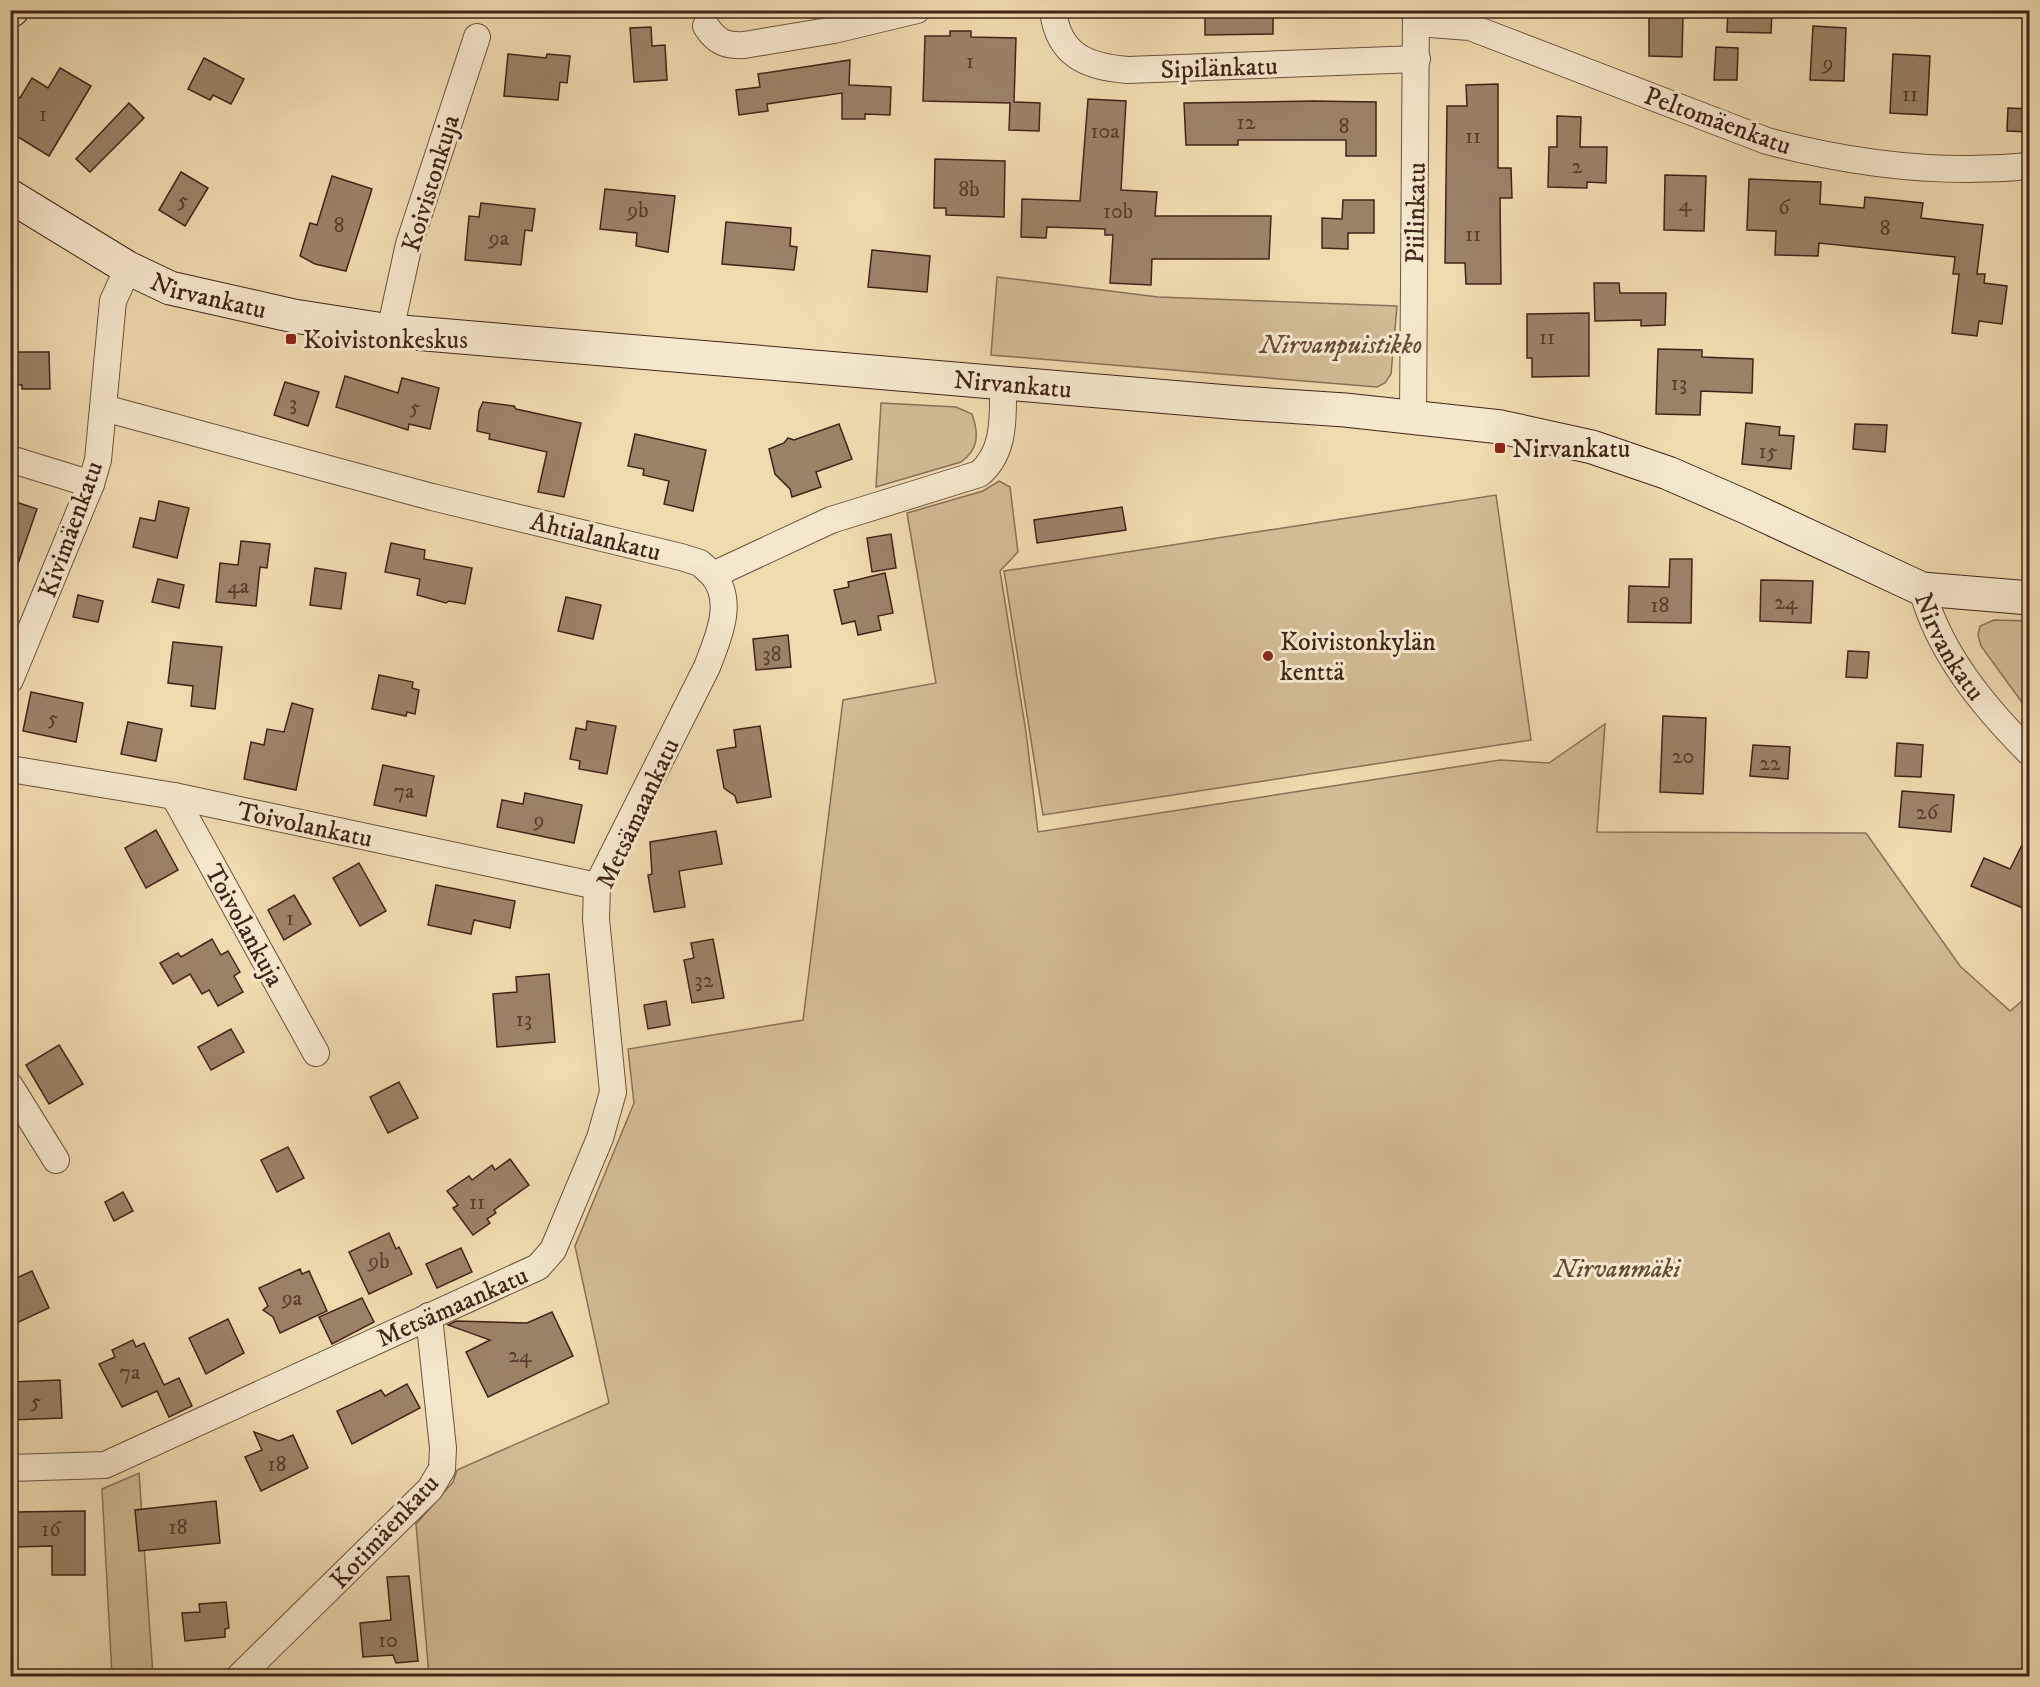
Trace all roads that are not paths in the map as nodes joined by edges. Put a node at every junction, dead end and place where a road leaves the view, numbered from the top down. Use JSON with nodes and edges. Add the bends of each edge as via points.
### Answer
{"nodes":[{"id":1,"x":917,"y":10,"type":"edge"},
{"id":2,"x":1053,"y":10,"type":"edge"},
{"id":3,"x":1416,"y":17,"type":"edge"},
{"id":4,"x":706,"y":26,"type":"dead end"},
{"id":5,"x":477,"y":37,"type":"dead end"},
{"id":6,"x":1417,"y":59,"type":"junction"},
{"id":7,"x":2030,"y":166,"type":"edge"},
{"id":8,"x":10,"y":196,"type":"edge"},
{"id":9,"x":128,"y":268,"type":"junction"},
{"id":10,"x":390,"y":332,"type":"junction"},
{"id":11,"x":1003,"y":383,"type":"junction"},
{"id":12,"x":104,"y":408,"type":"junction"},
{"id":13,"x":1413,"y":416,"type":"junction"},
{"id":14,"x":10,"y":459,"type":"edge"},
{"id":15,"x":91,"y":484,"type":"junction"},
{"id":16,"x":713,"y":575,"type":"junction"},
{"id":17,"x":1922,"y":589,"type":"junction"},
{"id":18,"x":2030,"y":598,"type":"edge"},
{"id":19,"x":10,"y":680,"type":"edge"},
{"id":20,"x":2030,"y":753,"type":"edge"},
{"id":21,"x":10,"y":769,"type":"edge"},
{"id":22,"x":174,"y":796,"type":"junction"},
{"id":23,"x":597,"y":886,"type":"junction"},
{"id":24,"x":316,"y":1053,"type":"dead end"},
{"id":25,"x":10,"y":1086,"type":"edge"},
{"id":26,"x":56,"y":1160,"type":"dead end"},
{"id":27,"x":429,"y":1316,"type":"junction"},
{"id":28,"x":10,"y":1468,"type":"edge"},
{"id":29,"x":240,"y":1677,"type":"edge"}],
"edges":[{"from":1,"to":4,"type":"street","via":[[834,30],[744,45],[720,42]]},
{"from":2,"to":6,"type":"street","name":"Sipilänkatu","via":[[1071,53],[1102,68]]},
{"from":3,"to":6,"type":"street","name":"Piilinkatu"},
{"from":3,"to":7,"type":"street","name":"Peltomäenkatu","via":[[1470,27],[1767,141],[1807,152],[1927,169]]},
{"from":5,"to":10,"type":"street","name":"Koivistonkuja","via":[[409,244]]},
{"from":6,"to":13,"type":"street","name":"Piilinkatu"},
{"from":8,"to":9,"type":"street","name":"Nirvankatu"},
{"from":9,"to":10,"type":"street","name":"Nirvankatu","via":[[170,288],[231,304]]},
{"from":9,"to":12,"type":"street","name":"Kivimäenkatu","via":[[113,301]]},
{"from":10,"to":11,"type":"street","name":"Nirvankatu"},
{"from":11,"to":13,"type":"street","name":"Nirvankatu"},
{"from":11,"to":16,"type":"street","via":[[999,449],[992,464],[979,474],[831,520]]},
{"from":12,"to":15,"type":"street","name":"Kivimäenkatu"},
{"from":12,"to":16,"type":"street","name":"Ahtialankatu","via":[[432,497],[681,557],[700,563]]},
{"from":13,"to":17,"type":"street","name":"Nirvankatu","via":[[1501,427],[1592,447],[1668,473]]},
{"from":14,"to":15,"type":"street"},
{"from":15,"to":19,"type":"street","name":"Kivimäenkatu"},
{"from":16,"to":23,"type":"street","name":"Metsämaankatu","via":[[724,597],[721,632]]},
{"from":17,"to":18,"type":"street"},
{"from":17,"to":20,"type":"street","name":"Nirvankatu","via":[[1929,615],[1954,661],[1979,697]]},
{"from":21,"to":22,"type":"street","name":"Toivolankatu"},
{"from":22,"to":23,"type":"street","name":"Toivolankatu"},
{"from":22,"to":24,"type":"street","name":"Toivolankuja"},
{"from":23,"to":27,"type":"street","name":"Metsämaankatu","via":[[596,919],[613,1076],[610,1112],[600,1138],[554,1250],[538,1267]]},
{"from":25,"to":26,"type":"street"},
{"from":27,"to":28,"type":"street","name":"Metsämaankatu","via":[[105,1465]]},
{"from":27,"to":29,"type":"street","name":"Kotimäenkatu","via":[[442,1469],[430,1489]]}]}
